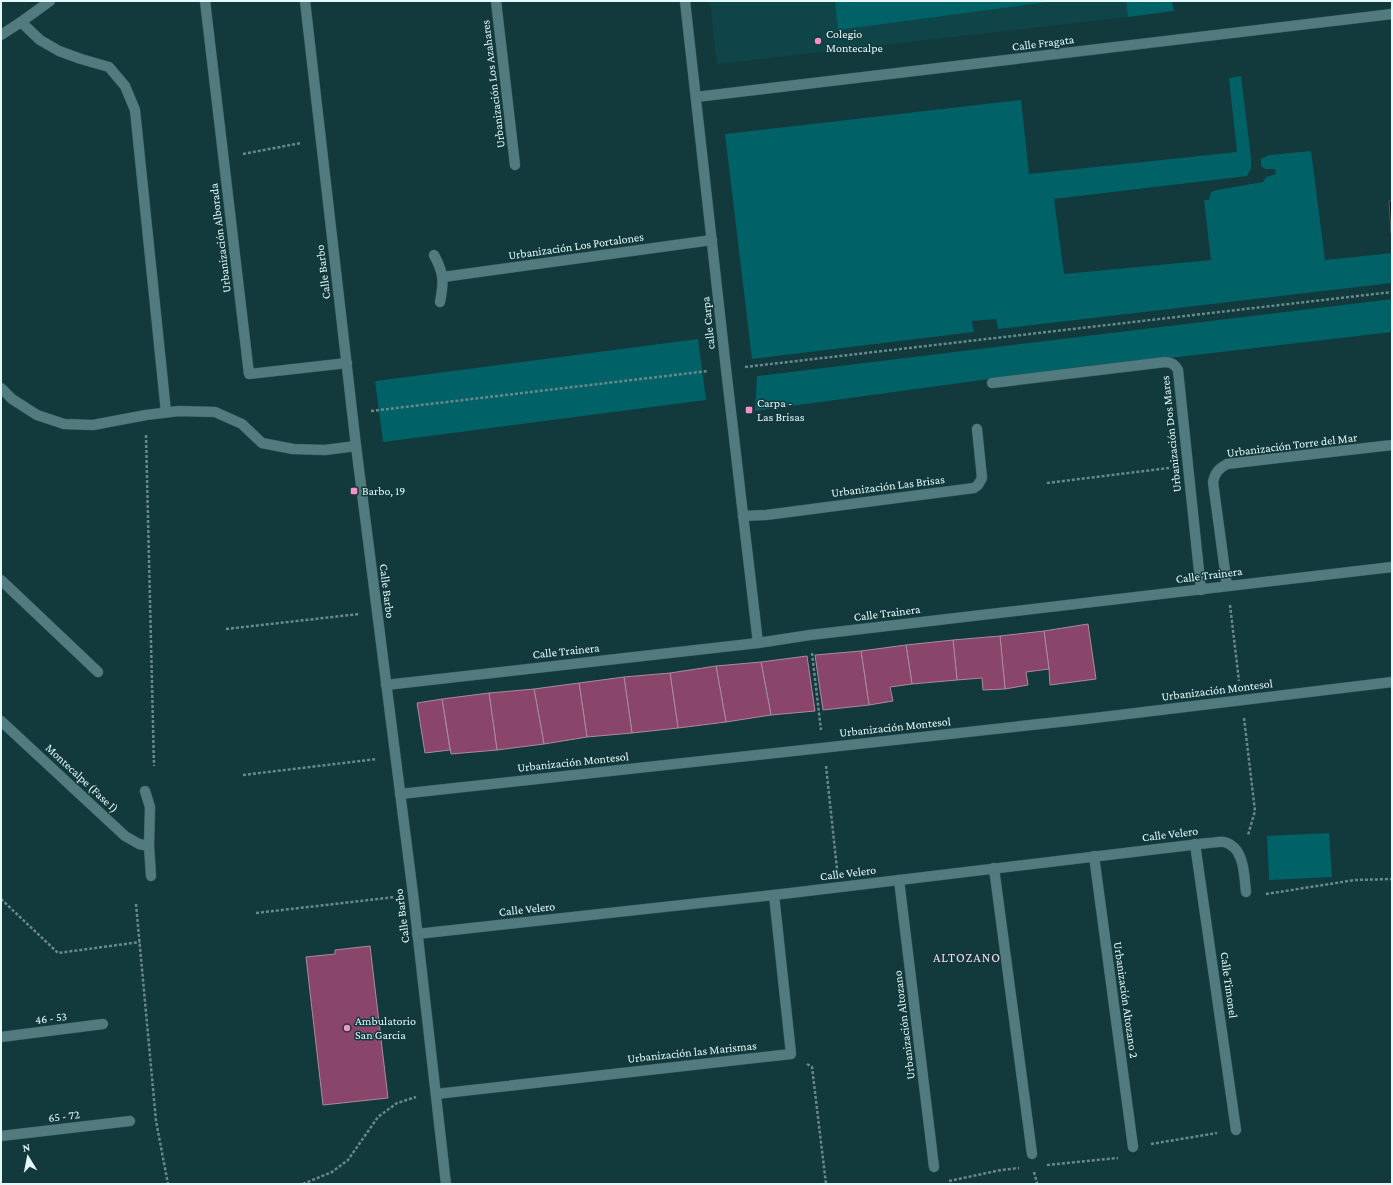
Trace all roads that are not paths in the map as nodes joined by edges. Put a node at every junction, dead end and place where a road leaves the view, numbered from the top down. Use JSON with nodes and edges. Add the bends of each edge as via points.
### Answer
{"nodes":[{"id":1,"x":50,"y":1,"type":"edge"},
{"id":2,"x":205,"y":1,"type":"edge"},
{"id":3,"x":305,"y":1,"type":"edge"},
{"id":4,"x":496,"y":1,"type":"edge"},
{"id":5,"x":685,"y":1,"type":"edge"},
{"id":6,"x":1392,"y":14,"type":"edge"},
{"id":7,"x":21,"y":22,"type":"junction"},
{"id":8,"x":1,"y":35,"type":"edge"},
{"id":9,"x":696,"y":96,"type":"junction"},
{"id":10,"x":516,"y":165,"type":"dead end"},
{"id":11,"x":712,"y":240,"type":"junction"},
{"id":12,"x":434,"y":255,"type":"dead end"},
{"id":13,"x":443,"y":277,"type":"junction"},
{"id":14,"x":440,"y":302,"type":"dead end"},
{"id":15,"x":347,"y":363,"type":"junction"},
{"id":16,"x":992,"y":383,"type":"dead end"},
{"id":17,"x":1,"y":388,"type":"edge"},
{"id":18,"x":166,"y":412,"type":"junction"},
{"id":19,"x":977,"y":429,"type":"dead end"},
{"id":20,"x":1392,"y":445,"type":"edge"},
{"id":21,"x":356,"y":446,"type":"junction"},
{"id":22,"x":743,"y":516,"type":"junction"},
{"id":23,"x":1392,"y":567,"type":"edge"},
{"id":24,"x":1,"y":580,"type":"edge"},
{"id":25,"x":1227,"y":586,"type":"junction"},
{"id":26,"x":1202,"y":590,"type":"junction"},
{"id":27,"x":758,"y":643,"type":"junction"},
{"id":28,"x":98,"y":672,"type":"dead end"},
{"id":29,"x":1392,"y":682,"type":"edge"},
{"id":30,"x":386,"y":685,"type":"junction"},
{"id":31,"x":1,"y":721,"type":"edge"},
{"id":32,"x":145,"y":791,"type":"dead end"},
{"id":33,"x":400,"y":794,"type":"junction"},
{"id":34,"x":1195,"y":844,"type":"junction"},
{"id":35,"x":149,"y":846,"type":"junction"},
{"id":36,"x":1094,"y":856,"type":"junction"},
{"id":37,"x":994,"y":868,"type":"junction"},
{"id":38,"x":151,"y":876,"type":"dead end"},
{"id":39,"x":899,"y":880,"type":"junction"},
{"id":40,"x":1246,"y":892,"type":"road end"},
{"id":41,"x":774,"y":895,"type":"junction"},
{"id":42,"x":417,"y":934,"type":"junction"},
{"id":43,"x":104,"y":1024,"type":"dead end"},
{"id":44,"x":1,"y":1037,"type":"edge"},
{"id":45,"x":436,"y":1094,"type":"junction"},
{"id":46,"x":130,"y":1121,"type":"dead end"},
{"id":47,"x":1236,"y":1130,"type":"road end"},
{"id":48,"x":1,"y":1136,"type":"edge"},
{"id":49,"x":1133,"y":1147,"type":"road end"},
{"id":50,"x":1032,"y":1154,"type":"dead end"},
{"id":51,"x":934,"y":1167,"type":"dead end"},
{"id":52,"x":446,"y":1184,"type":"edge"}],
"edges":[{"from":1,"to":7,"type":"street"},
{"from":2,"to":15,"type":"street","name":"Urbanización Alborada","via":[[249,374]]},
{"from":3,"to":15,"type":"street","name":"Calle Barbo"},
{"from":4,"to":10,"type":"street","name":"Urbanización Los Azahares"},
{"from":5,"to":9,"type":"street","name":"calle Carpa"},
{"from":6,"to":9,"type":"street","name":"Calle Fragata"},
{"from":7,"to":8,"type":"street"},
{"from":7,"to":18,"type":"street","via":[[40,40],[60,51],[109,66],[125,86],[135,110]]},
{"from":9,"to":11,"type":"street","name":"calle Carpa"},
{"from":11,"to":13,"type":"street","name":"Urbanización Los Portalones"},
{"from":11,"to":22,"type":"street","name":"calle Carpa"},
{"from":12,"to":13,"type":"street"},
{"from":13,"to":14,"type":"street"},
{"from":15,"to":21,"type":"street","name":"Calle Barbo"},
{"from":16,"to":26,"type":"street","name":"Urbanización Dos Mares","via":[[1172,363],[1178,370]]},
{"from":17,"to":18,"type":"street","via":[[12,399],[37,415],[64,424],[94,425]]},
{"from":18,"to":21,"type":"street","via":[[215,412],[242,424],[262,443],[293,449],[325,450]]},
{"from":19,"to":22,"type":"street","name":"Urbanización Las Brisas","via":[[982,478],[974,488]]},
{"from":20,"to":25,"type":"street","name":"Urbanización Torre del Mar","via":[[1226,464],[1221,467],[1214,482]]},
{"from":21,"to":30,"type":"street","name":"Calle Barbo"},
{"from":22,"to":27,"type":"street","name":"calle Carpa"},
{"from":23,"to":25,"type":"street","name":"Calle Trainera"},
{"from":24,"to":28,"type":"street"},
{"from":25,"to":26,"type":"street","name":"Calle Trainera"},
{"from":26,"to":27,"type":"street","name":"Calle Trainera"},
{"from":27,"to":30,"type":"street","name":"Calle Trainera"},
{"from":29,"to":33,"type":"street","name":"Urbanización Montesol","via":[[1086,719]]},
{"from":30,"to":33,"type":"street","name":"Calle Barbo"},
{"from":31,"to":35,"type":"street","name":"Montecalpe (Fase I)","via":[[125,836]]},
{"from":32,"to":35,"type":"street","via":[[150,807]]},
{"from":33,"to":42,"type":"street","name":"Calle Barbo"},
{"from":34,"to":36,"type":"street","name":"Calle Velero"},
{"from":34,"to":40,"type":"street","name":"Calle Velero","via":[[1224,842],[1234,847],[1241,857]]},
{"from":34,"to":47,"type":"street","name":"Calle Timonel"},
{"from":35,"to":38,"type":"street"},
{"from":36,"to":37,"type":"street","name":"Calle Velero"},
{"from":36,"to":49,"type":"street","name":"Urbanización Altozano 2"},
{"from":37,"to":39,"type":"street","name":"Calle Velero"},
{"from":37,"to":50,"type":"street"},
{"from":39,"to":41,"type":"street","name":"Calle Velero"},
{"from":39,"to":51,"type":"street","name":"Urbanización Altozano"},
{"from":41,"to":42,"type":"street","name":"Calle Velero"},
{"from":41,"to":45,"type":"street","name":"Urbanización las Marismas","via":[[791,1054]]},
{"from":42,"to":45,"type":"street","name":"Calle Barbo"},
{"from":43,"to":44,"type":"street","name":"46 - 53"},
{"from":45,"to":52,"type":"street","name":"Calle Barbo"},
{"from":46,"to":48,"type":"street","name":"65 - 72"}]}
